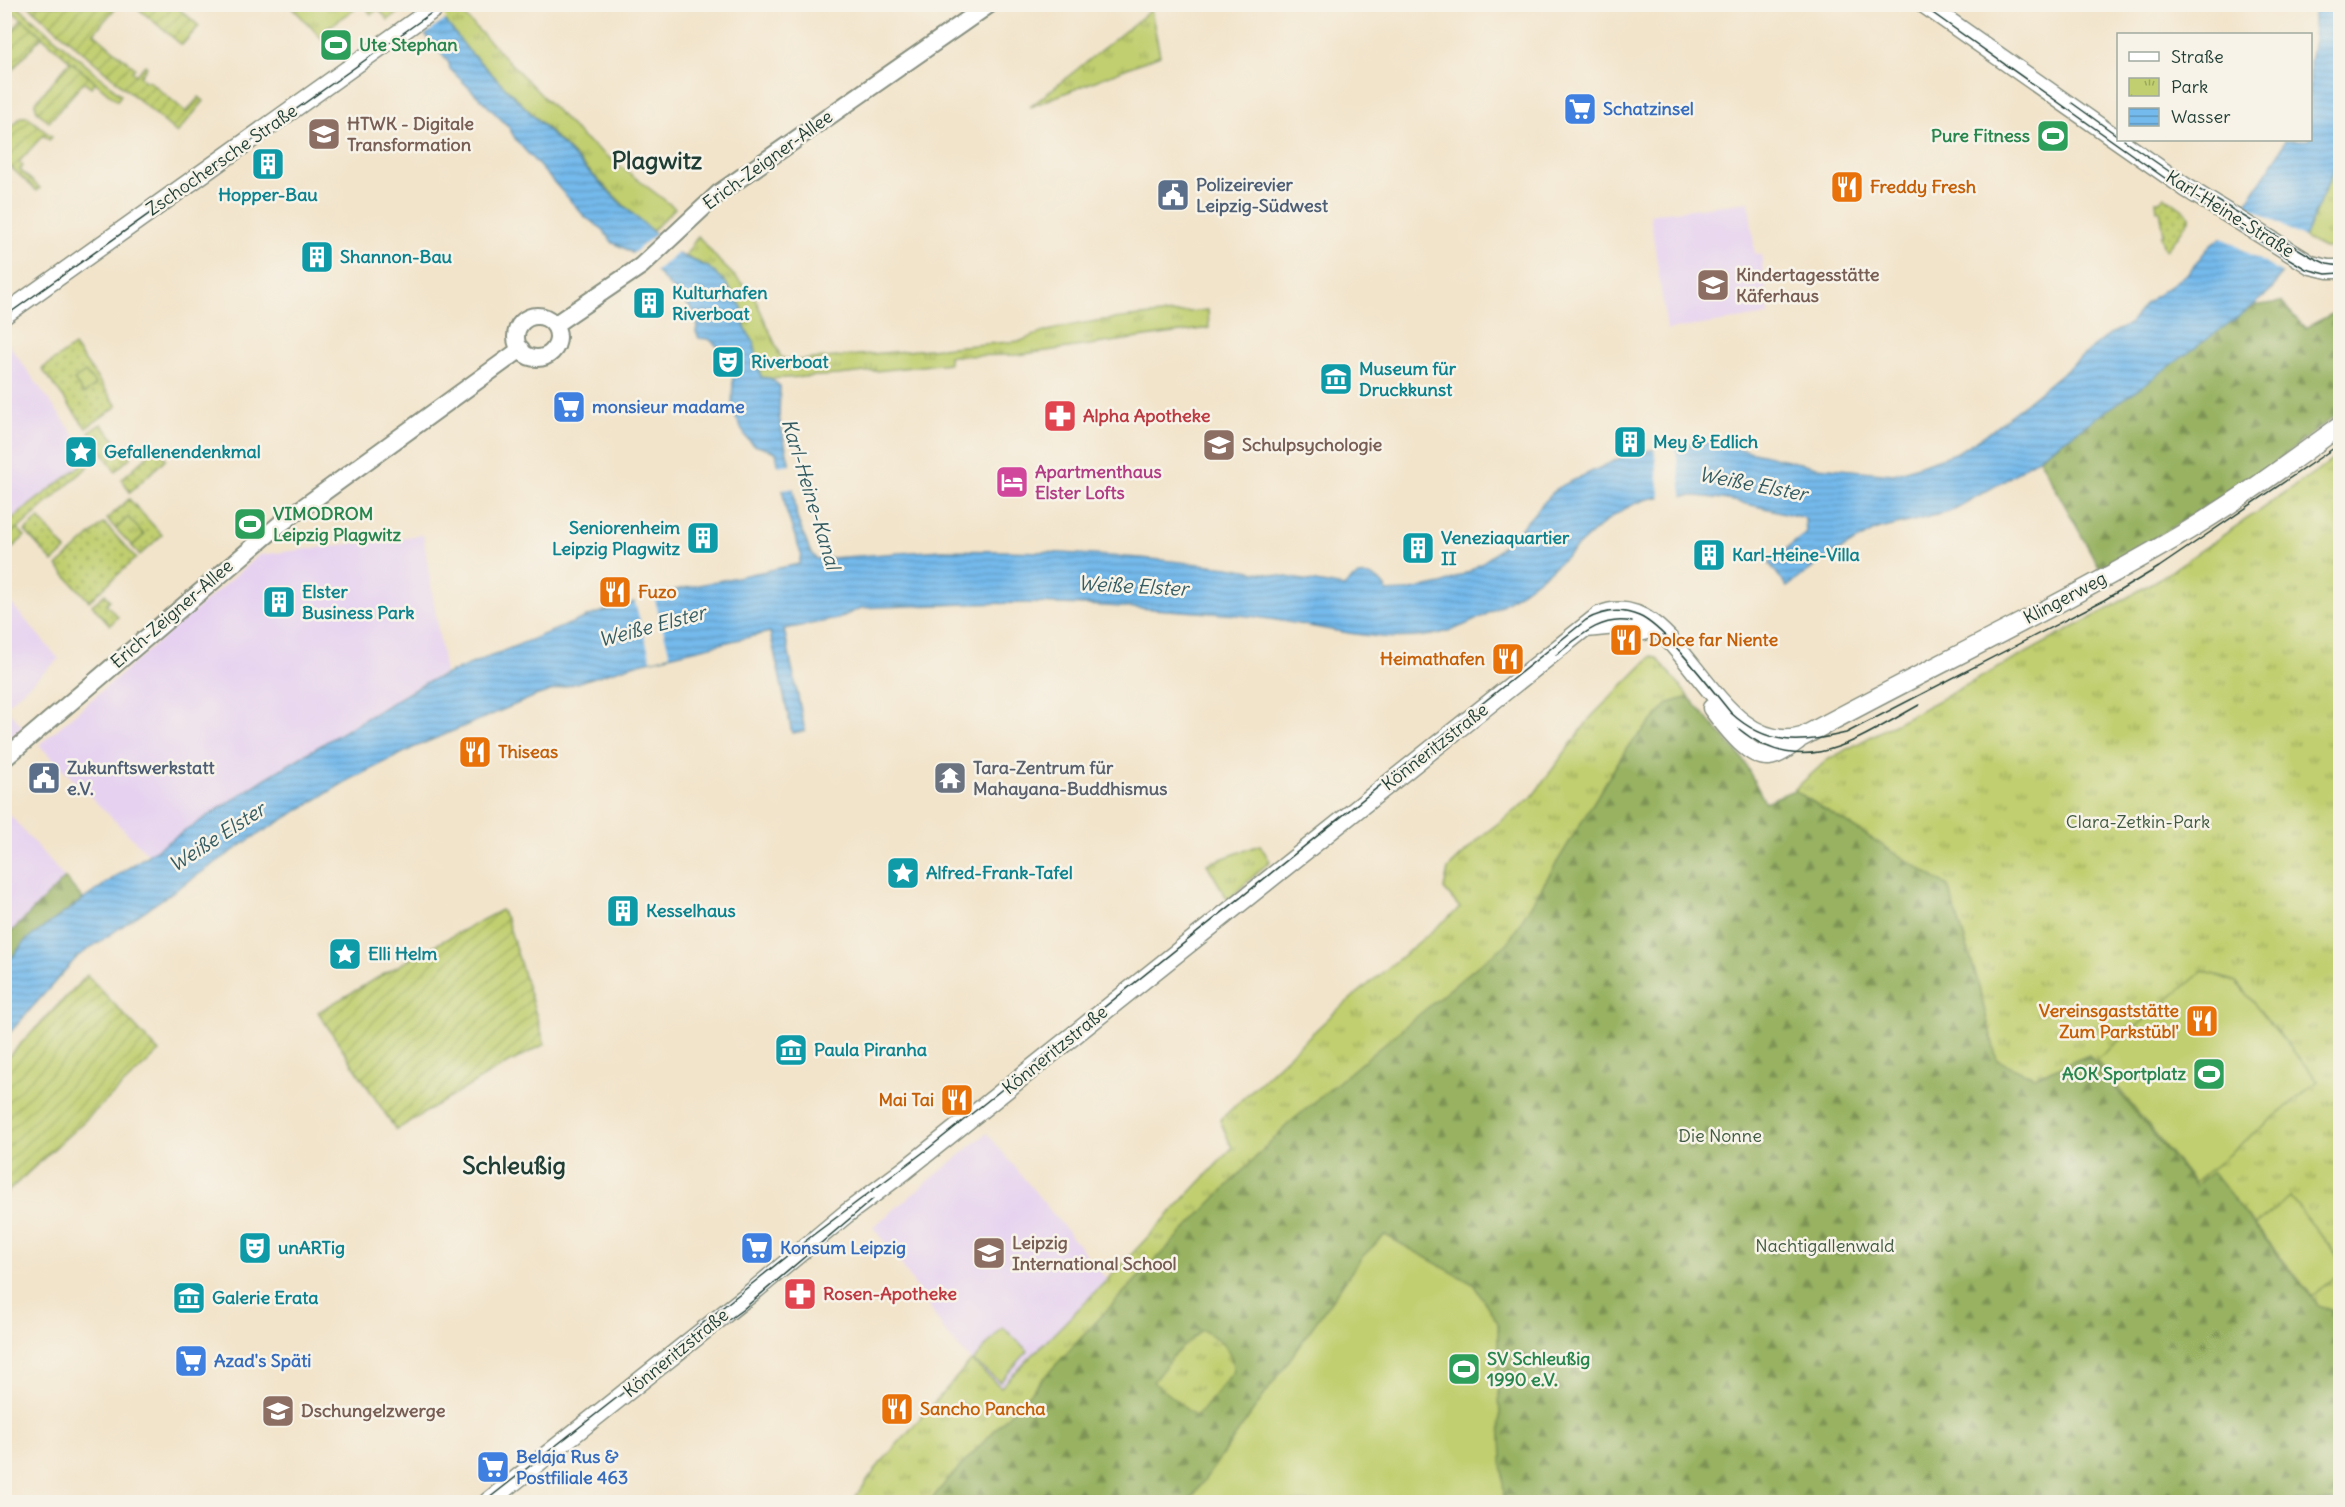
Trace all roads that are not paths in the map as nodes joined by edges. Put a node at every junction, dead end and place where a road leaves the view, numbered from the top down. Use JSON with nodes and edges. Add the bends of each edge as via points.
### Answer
{"nodes":[{"id":1,"x":440,"y":4,"type":"edge"},
{"id":2,"x":990,"y":4,"type":"edge"},
{"id":3,"x":1924,"y":4,"type":"edge"},
{"id":4,"x":2117,"y":139,"type":"edge"},
{"id":5,"x":2119,"y":141,"type":"edge"},
{"id":6,"x":2340,"y":269,"type":"edge"},
{"id":7,"x":4,"y":315,"type":"edge"},
{"id":8,"x":554,"y":325,"type":"junction"},
{"id":9,"x":521,"y":349,"type":"junction"},
{"id":10,"x":2340,"y":426,"type":"edge"},
{"id":11,"x":1584,"y":628,"type":"junction"},
{"id":12,"x":1774,"y":747,"type":"junction"},
{"id":13,"x":4,"y":759,"type":"edge"},
{"id":14,"x":488,"y":1503,"type":"edge"}],
"edges":[{"from":1,"to":7,"type":"main road","name":"Zschochersche Straße"},
{"from":2,"to":8,"type":"street","name":"Erich-Zeigner-Allee","via":[[719,193],[641,266]]},
{"from":3,"to":4,"type":"main road","name":"Karl-Heine-Straße"},
{"from":5,"to":6,"type":"main road","name":"Karl-Heine-Straße","via":[[2300,258],[2319,267]]},
{"from":8,"to":9,"type":"street","via":[[557,343],[550,353],[532,357]]},
{"from":8,"to":9,"type":"street","via":[[544,317],[525,320],[517,332]]},
{"from":9,"to":13,"type":"street","name":"Erich-Zeigner-Allee","via":[[280,524]]},
{"from":10,"to":12,"type":"main road","name":"Klingerweg","via":[[2277,473],[2180,535],[1802,737]]},
{"from":11,"to":12,"type":"main road","via":[[1626,624],[1646,632],[1748,748],[1762,756]]},
{"from":11,"to":12,"type":"main road","name":"Könneritzstraße","via":[[1613,611],[1628,612],[1652,624],[1741,722]]},
{"from":11,"to":14,"type":"main road","name":"Könneritzstraße"}]}
